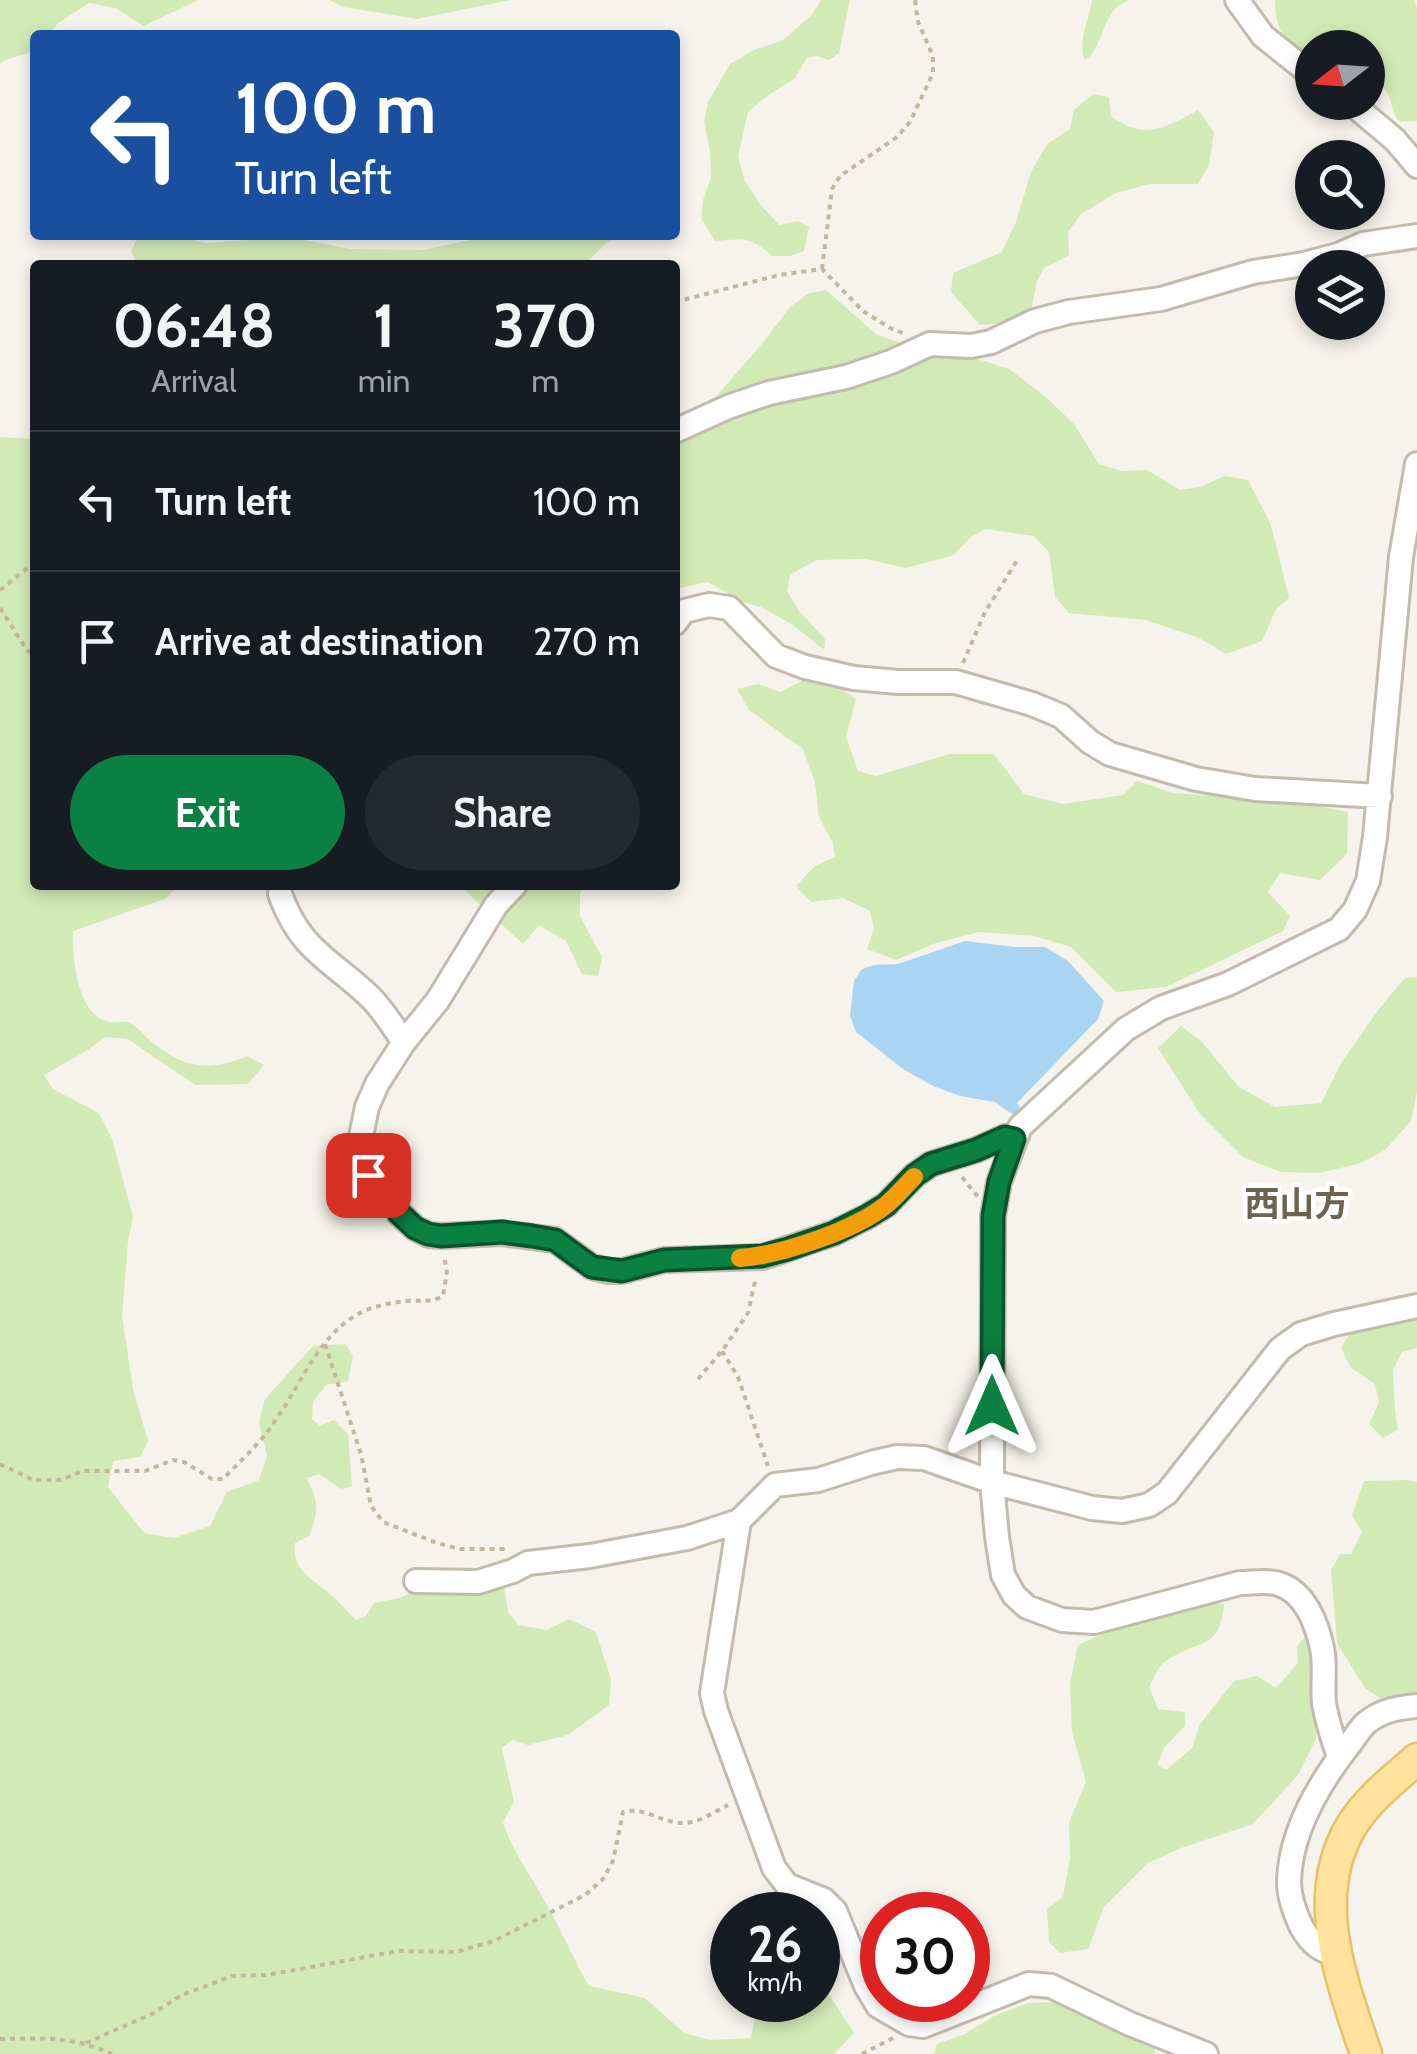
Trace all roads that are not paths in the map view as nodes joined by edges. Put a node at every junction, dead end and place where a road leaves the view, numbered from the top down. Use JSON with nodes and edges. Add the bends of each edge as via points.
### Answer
{"nodes":[{"id":1,"x":1237,"y":0,"type":"edge"},
{"id":2,"x":1295,"y":61,"type":"edge"},
{"id":3,"x":1371,"y":120,"type":"edge"},
{"id":4,"x":1417,"y":166,"type":"edge"},
{"id":5,"x":1417,"y":236,"type":"edge"},
{"id":6,"x":680,"y":429,"type":"edge"},
{"id":7,"x":1417,"y":464,"type":"edge"},
{"id":8,"x":680,"y":617,"type":"edge"},
{"id":9,"x":1380,"y":796,"type":"junction"},
{"id":10,"x":510,"y":890,"type":"edge"},
{"id":11,"x":280,"y":894,"type":"dead end"},
{"id":12,"x":404,"y":1042,"type":"junction"},
{"id":13,"x":1022,"y":1127,"type":"junction"},
{"id":14,"x":1417,"y":1306,"type":"edge"},
{"id":15,"x":992,"y":1482,"type":"junction"},
{"id":16,"x":738,"y":1520,"type":"junction"},
{"id":17,"x":416,"y":1580,"type":"dead end"},
{"id":18,"x":1417,"y":1706,"type":"edge"},
{"id":19,"x":1339,"y":1757,"type":"junction"},
{"id":20,"x":1417,"y":1759,"type":"edge"},
{"id":21,"x":1336,"y":1954,"type":"junction"},
{"id":22,"x":1361,"y":2047,"type":"edge"},
{"id":23,"x":1206,"y":2054,"type":"edge"}],
"edges":[{"from":1,"to":2,"type":"street","via":[[1263,36]]},
{"from":3,"to":4,"type":"street"},
{"from":5,"to":6,"type":"street","via":[[1363,244],[1161,299],[1035,320],[991,342],[930,344],[846,377],[728,407]]},
{"from":7,"to":9,"type":"street","via":[[1401,557]]},
{"from":8,"to":9,"type":"street","via":[[709,605],[729,608],[776,656],[805,668],[898,682],[956,682],[1061,716],[1110,754],[1196,778]]},
{"from":9,"to":13,"type":"street","via":[[1368,881],[1340,928],[1126,1029]]},
{"from":10,"to":12,"type":"street"},
{"from":11,"to":12,"type":"street","via":[[317,954],[370,997]]},
{"from":12,"to":13,"type":"street","via":[[367,1108],[359,1159],[407,1221],[441,1236],[502,1232],[555,1240],[609,1271],[664,1260],[762,1256],[834,1233],[886,1205],[931,1164]]},
{"from":13,"to":15,"type":"street","via":[[993,1216]]},
{"from":14,"to":15,"type":"street","via":[[1301,1334],[1280,1349],[1150,1506],[1092,1508]]},
{"from":15,"to":16,"type":"street","via":[[924,1458],[897,1457],[775,1485]]},
{"from":15,"to":19,"type":"street","via":[[1003,1576],[1027,1607],[1062,1620],[1094,1622],[1240,1584],[1283,1584],[1296,1594],[1311,1614],[1322,1650],[1328,1726]]},
{"from":16,"to":17,"type":"street","via":[[676,1541],[528,1563],[478,1582]]},
{"from":16,"to":23,"type":"street","via":[[712,1694],[716,1711],[774,1868],[787,1885],[835,1911],[878,2006],[923,2026],[1029,1984],[1051,1986]]},
{"from":18,"to":19,"type":"street","via":[[1388,1710],[1366,1724]]},
{"from":19,"to":21,"type":"street","via":[[1308,1807],[1289,1883],[1307,1937]]},
{"from":20,"to":21,"type":"main road","via":[[1372,1798],[1336,1856],[1330,1924]]},
{"from":21,"to":22,"type":"main road"}]}
